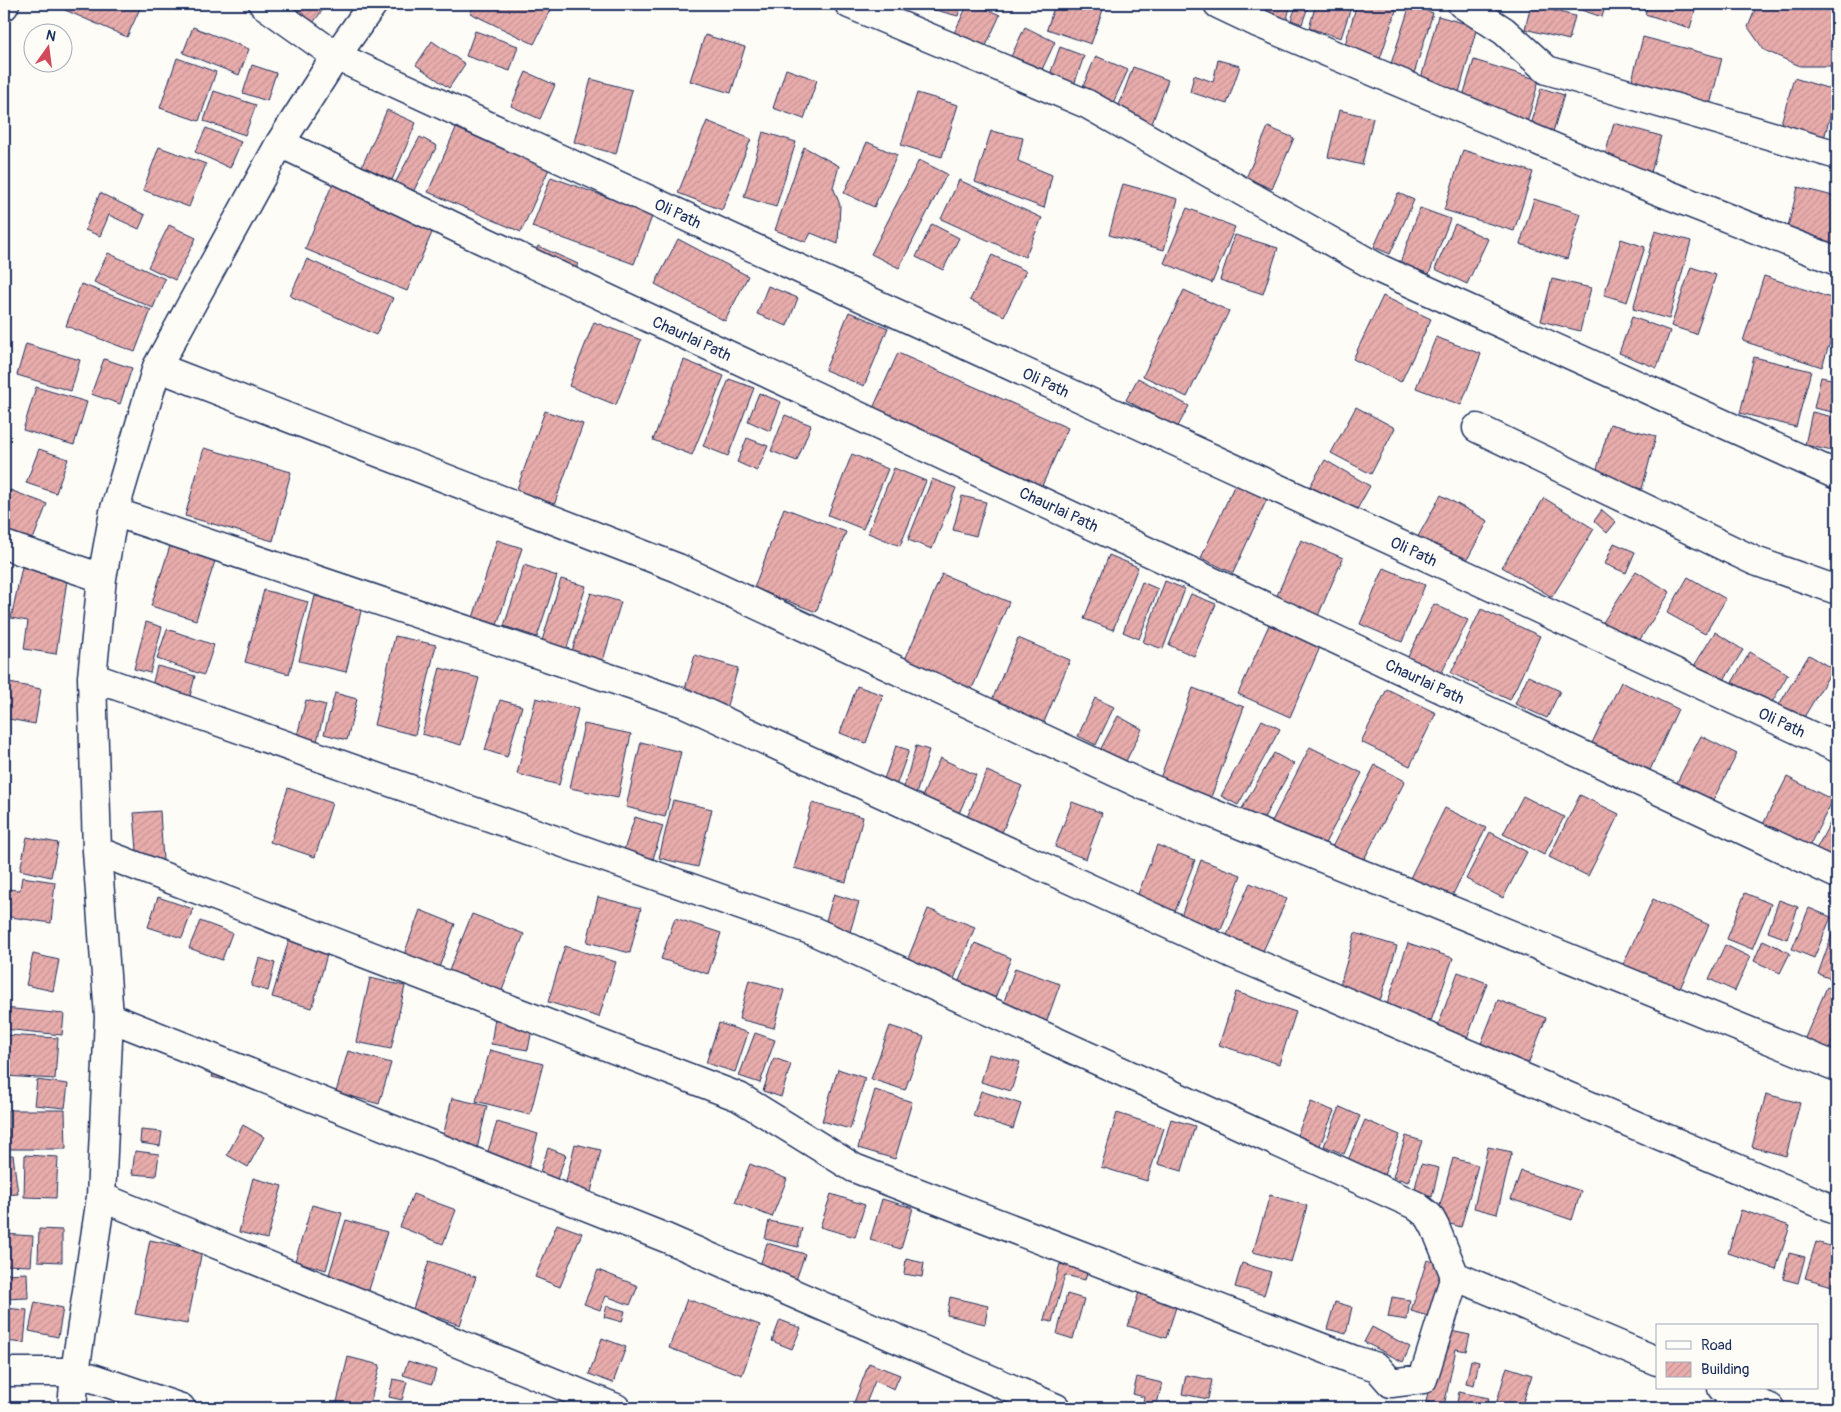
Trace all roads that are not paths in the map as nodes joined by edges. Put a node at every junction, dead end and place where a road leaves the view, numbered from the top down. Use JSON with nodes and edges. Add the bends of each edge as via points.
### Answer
{"nodes":[{"id":1,"x":263,"y":4,"type":"edge"},
{"id":2,"x":374,"y":4,"type":"edge"},
{"id":3,"x":849,"y":4,"type":"edge"},
{"id":4,"x":1218,"y":4,"type":"edge"},
{"id":5,"x":1462,"y":4,"type":"edge"},
{"id":6,"x":336,"y":56,"type":"junction"},
{"id":7,"x":280,"y":143,"type":"junction"},
{"id":8,"x":1837,"y":155,"type":"edge"},
{"id":9,"x":1837,"y":261,"type":"edge"},
{"id":10,"x":157,"y":367,"type":"junction"},
{"id":11,"x":1477,"y":428,"type":"dead end"},
{"id":12,"x":1837,"y":475,"type":"edge"},
{"id":13,"x":114,"y":512,"type":"junction"},
{"id":14,"x":4,"y":545,"type":"edge"},
{"id":15,"x":102,"y":578,"type":"junction"},
{"id":16,"x":1837,"y":590,"type":"edge"},
{"id":17,"x":92,"y":677,"type":"junction"},
{"id":18,"x":1837,"y":748,"type":"edge"},
{"id":19,"x":98,"y":851,"type":"junction"},
{"id":20,"x":1837,"y":874,"type":"edge"},
{"id":21,"x":109,"y":1017,"type":"junction"},
{"id":22,"x":1837,"y":1067,"type":"edge"},
{"id":23,"x":101,"y":1197,"type":"junction"},
{"id":24,"x":1837,"y":1211,"type":"edge"},
{"id":25,"x":1455,"y":1276,"type":"junction"},
{"id":26,"x":1656,"y":1361,"type":"edge"},
{"id":27,"x":4,"y":1372,"type":"edge"},
{"id":28,"x":75,"y":1372,"type":"junction"},
{"id":29,"x":1727,"y":1390,"type":"edge"},
{"id":30,"x":72,"y":1408,"type":"edge"},
{"id":31,"x":181,"y":1408,"type":"edge"},
{"id":32,"x":616,"y":1408,"type":"edge"},
{"id":33,"x":1056,"y":1408,"type":"edge"},
{"id":34,"x":1770,"y":1408,"type":"edge"}],
"edges":[{"from":1,"to":6,"type":"street","name":"Oli Path"},
{"from":2,"to":6,"type":"street"},
{"from":3,"to":12,"type":"street","via":[[1087,104],[1380,269]]},
{"from":4,"to":9,"type":"street","via":[[1636,182]]},
{"from":5,"to":8,"type":"street","via":[[1504,31],[1547,70]]},
{"from":6,"to":7,"type":"street"},
{"from":6,"to":18,"type":"street","name":"Oli Path"},
{"from":7,"to":10,"type":"street"},
{"from":7,"to":20,"type":"street","name":"Chaurlai Path"},
{"from":10,"to":13,"type":"street"},
{"from":10,"to":22,"type":"street","via":[[678,568],[1145,786]]},
{"from":11,"to":16,"type":"street","via":[[1755,561]]},
{"from":13,"to":15,"type":"street"},
{"from":13,"to":24,"type":"street","via":[[684,703],[1231,953]]},
{"from":14,"to":15,"type":"street"},
{"from":15,"to":17,"type":"street"},
{"from":17,"to":19,"type":"street"},
{"from":17,"to":25,"type":"street","via":[[813,931],[1415,1205],[1429,1216]]},
{"from":19,"to":21,"type":"street"},
{"from":19,"to":25,"type":"street","via":[[739,1097],[854,1168],[1377,1367],[1391,1383],[1422,1379]]},
{"from":21,"to":23,"type":"street"},
{"from":21,"to":33,"type":"street","via":[[666,1238]]},
{"from":23,"to":28,"type":"street"},
{"from":23,"to":32,"type":"street"},
{"from":25,"to":26,"type":"street"},
{"from":27,"to":28,"type":"street"},
{"from":28,"to":30,"type":"street"},
{"from":28,"to":31,"type":"street"},
{"from":29,"to":34,"type":"street"}]}
